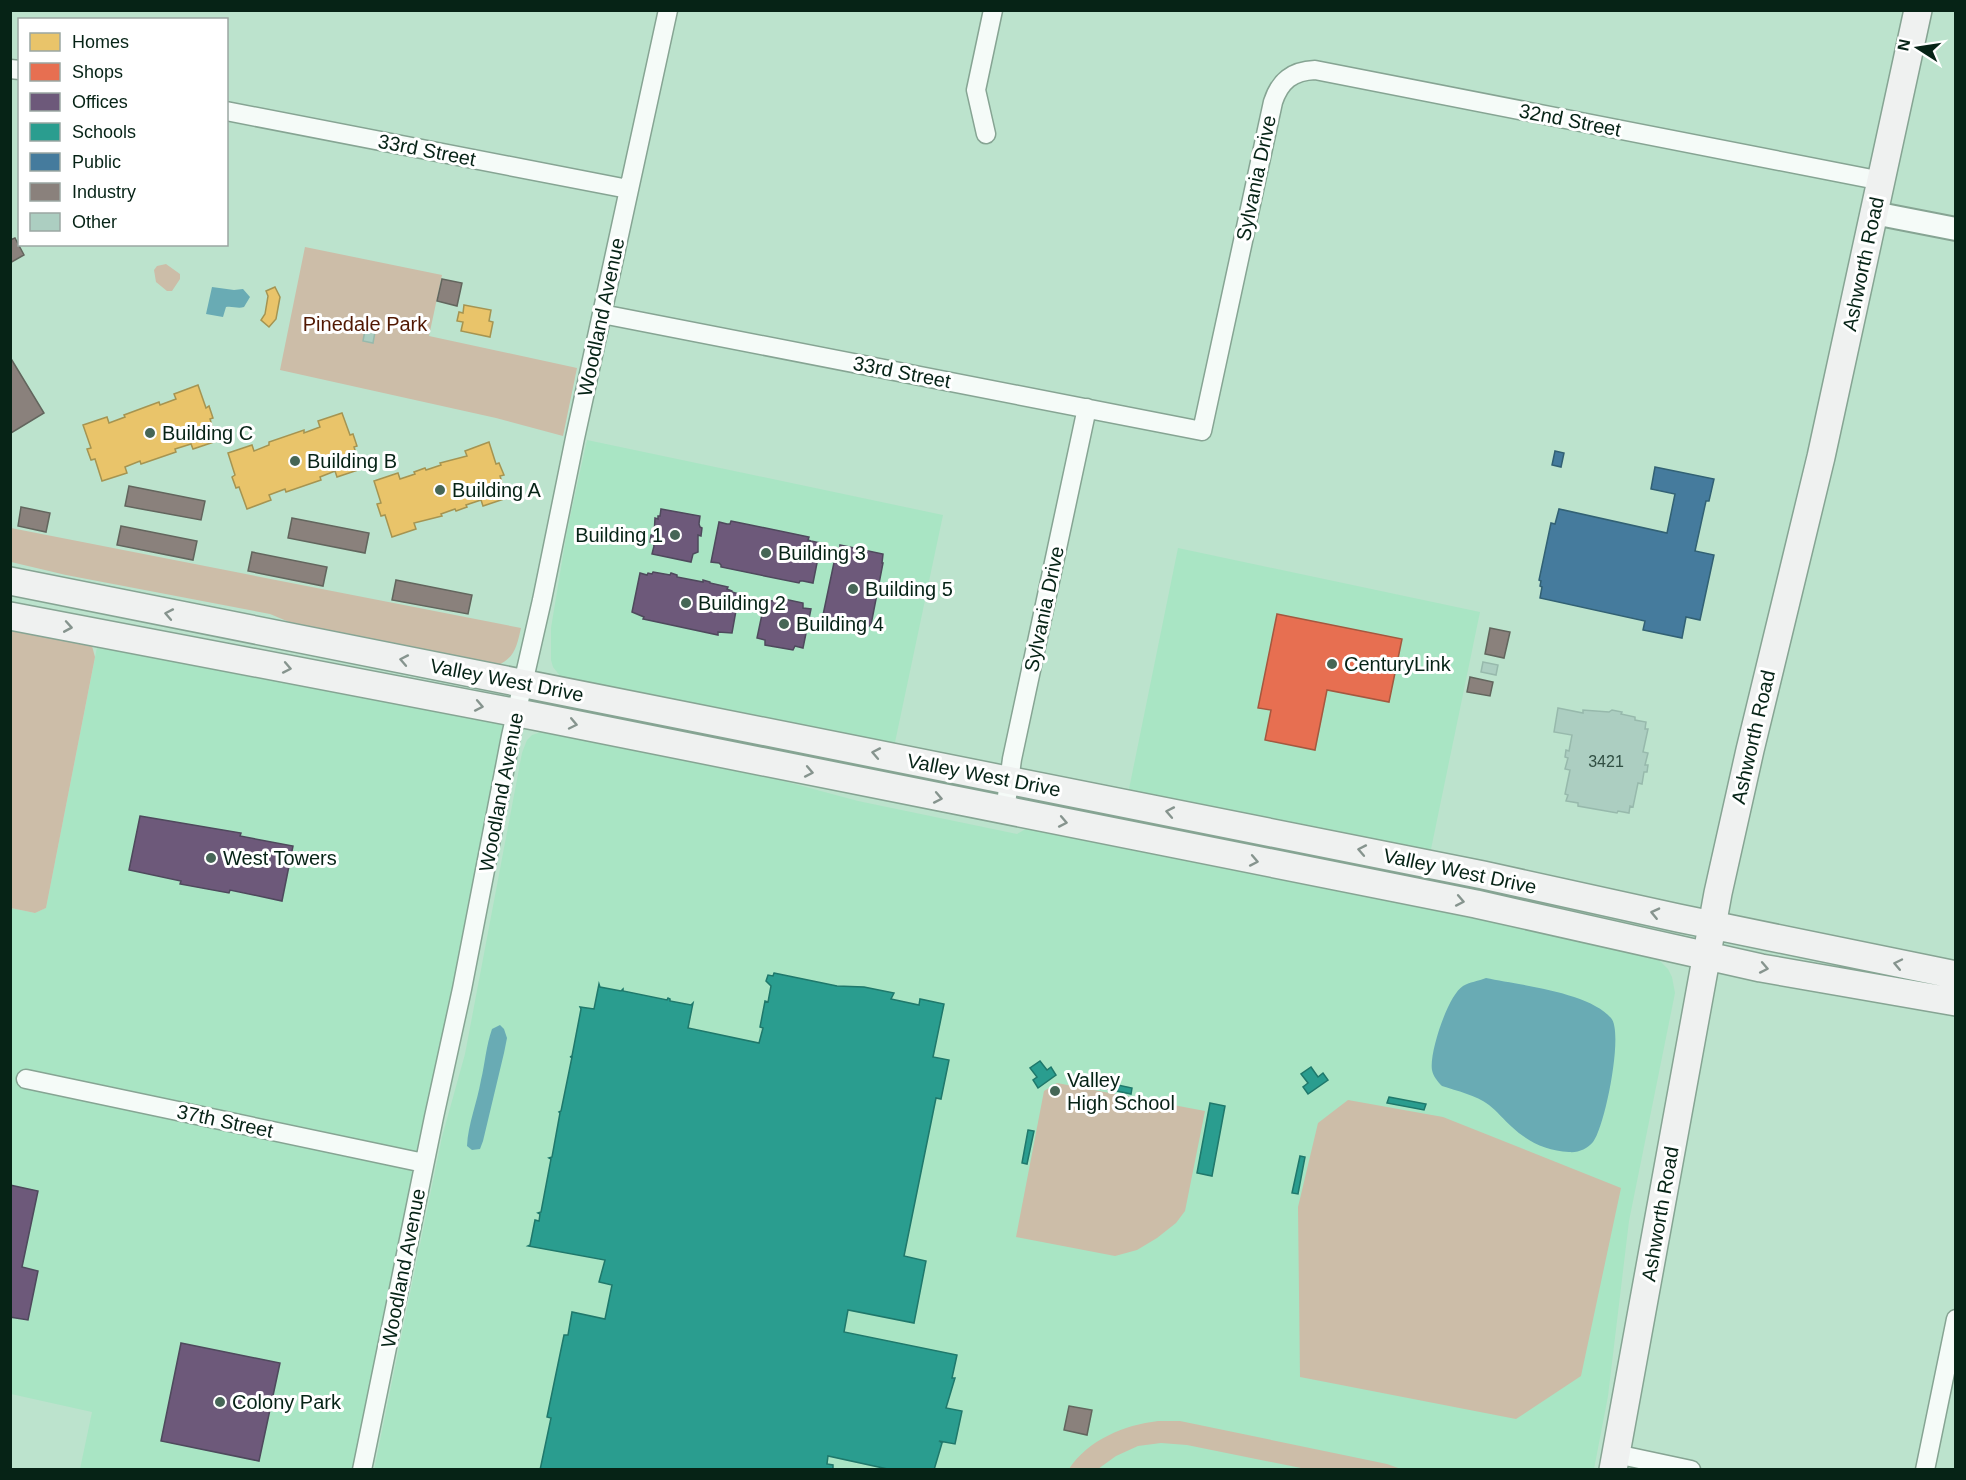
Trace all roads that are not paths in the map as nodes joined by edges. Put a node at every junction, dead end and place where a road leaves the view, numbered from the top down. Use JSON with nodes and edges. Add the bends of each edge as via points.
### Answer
{"nodes":[{"id":1,"x":668,"y":10,"type":"edge"},
{"id":2,"x":993,"y":10,"type":"edge"},
{"id":3,"x":1918,"y":10,"type":"edge"},
{"id":4,"x":1273,"y":102,"type":"joint"},
{"id":5,"x":228,"y":111,"type":"edge"},
{"id":6,"x":986,"y":134,"type":"dead end"},
{"id":7,"x":1882,"y":181,"type":"junction"},
{"id":8,"x":628,"y":189,"type":"junction"},
{"id":9,"x":1874,"y":213,"type":"junction"},
{"id":10,"x":1956,"y":229,"type":"edge"},
{"id":11,"x":602,"y":314,"type":"junction"},
{"id":12,"x":1087,"y":408,"type":"junction"},
{"id":13,"x":1202,"y":431,"type":"joint"},
{"id":14,"x":10,"y":581,"type":"edge"},
{"id":15,"x":10,"y":616,"type":"edge"},
{"id":16,"x":523,"y":683,"type":"junction"},
{"id":17,"x":516,"y":713,"type":"junction"},
{"id":18,"x":1008,"y":779,"type":"junction"},
{"id":19,"x":1005,"y":811,"type":"junction"},
{"id":20,"x":1712,"y":925,"type":"junction"},
{"id":21,"x":1707,"y":956,"type":"junction"},
{"id":22,"x":1956,"y":975,"type":"edge"},
{"id":23,"x":1956,"y":1002,"type":"edge"},
{"id":24,"x":26,"y":1078,"type":"dead end"},
{"id":25,"x":424,"y":1163,"type":"junction"},
{"id":26,"x":1956,"y":1319,"type":"edge"},
{"id":27,"x":1615,"y":1462,"type":"edge"},
{"id":28,"x":362,"y":1470,"type":"edge"},
{"id":29,"x":1691,"y":1470,"type":"edge"},
{"id":30,"x":1925,"y":1470,"type":"edge"}],
"edges":[{"from":1,"to":8,"type":"street","name":"Woodland Avenue"},
{"from":2,"to":6,"type":"street","via":[[976,90]]},
{"from":3,"to":7,"type":"main road","name":"Ashworth Road"},
{"from":4,"to":7,"type":"street","name":"32nd Street","via":[[1285,79],[1315,70]]},
{"from":4,"to":13,"type":"street","name":"Sylvania Drive"},
{"from":5,"to":8,"type":"street","name":"33rd Street"},
{"from":7,"to":9,"type":"main road","name":"Ashworth Road"},
{"from":8,"to":11,"type":"street","name":"Woodland Avenue"},
{"from":9,"to":10,"type":"street"},
{"from":9,"to":20,"type":"main road","name":"Ashworth Road"},
{"from":11,"to":12,"type":"street","name":"33rd Street"},
{"from":11,"to":16,"type":"street","name":"Woodland Avenue"},
{"from":12,"to":13,"type":"street","name":"33rd Street"},
{"from":12,"to":18,"type":"street","name":"Sylvania Drive"},
{"from":16,"to":14,"type":"main road","name":"Valley West Drive","one_way":true},
{"from":15,"to":17,"type":"main road","name":"Valley West Drive","one_way":true},
{"from":16,"to":17,"type":"street","name":"Woodland Avenue"},
{"from":18,"to":16,"type":"main road","name":"Valley West Drive","one_way":true},
{"from":17,"to":19,"type":"main road","name":"Valley West Drive","one_way":true},
{"from":17,"to":25,"type":"street","name":"Woodland Avenue"},
{"from":18,"to":19,"type":"street","name":"Sylvania Drive"},
{"from":20,"to":18,"type":"main road","name":"Valley West Drive","one_way":true},
{"from":19,"to":21,"type":"main road","name":"Valley West Drive","one_way":true,"via":[[1476,904]]},
{"from":20,"to":21,"type":"main road","name":"Ashworth Road"},
{"from":22,"to":20,"type":"main road","name":"Valley West Drive","one_way":true},
{"from":21,"to":23,"type":"main road","name":"Valley West Drive","one_way":true},
{"from":21,"to":27,"type":"main road","name":"Ashworth Road"},
{"from":24,"to":25,"type":"street","name":"37th Street"},
{"from":25,"to":28,"type":"street","name":"Woodland Avenue"},
{"from":26,"to":30,"type":"street"},
{"from":27,"to":29,"type":"street"}]}
